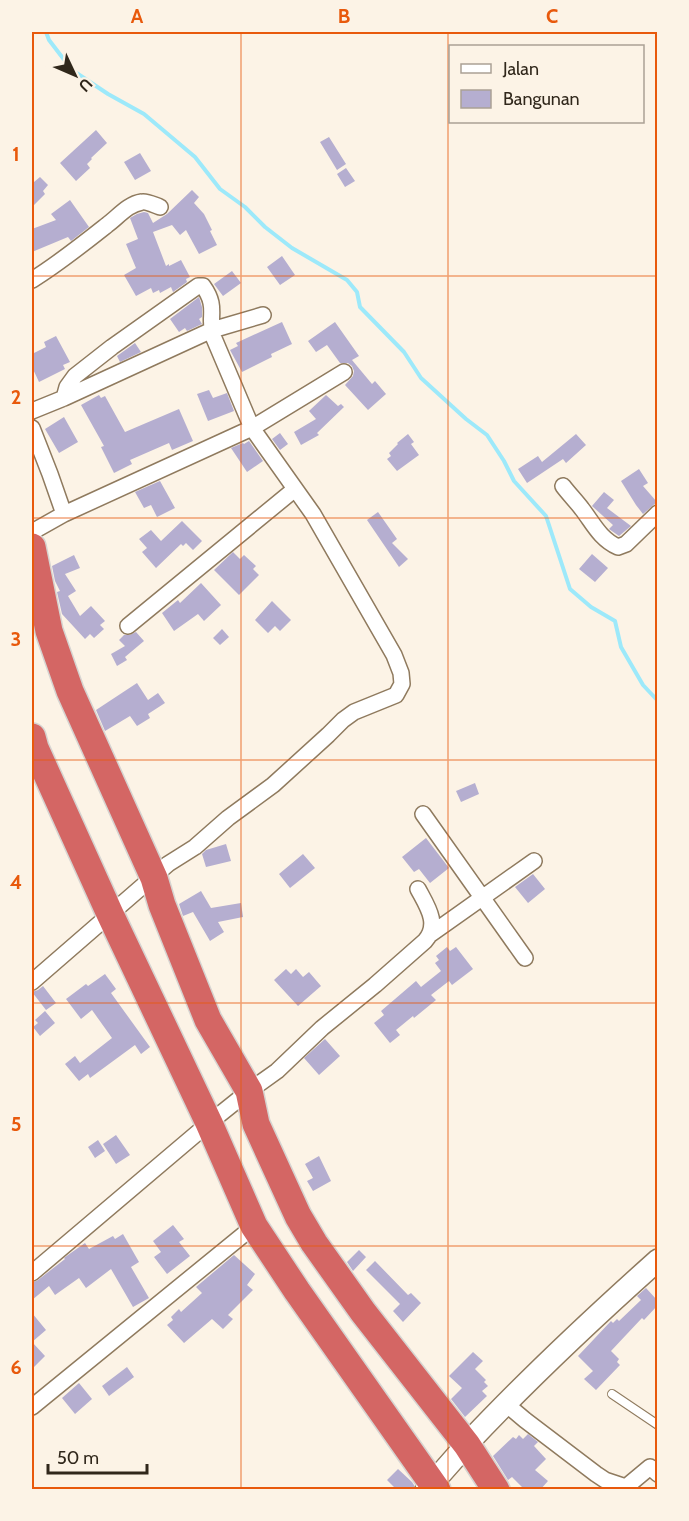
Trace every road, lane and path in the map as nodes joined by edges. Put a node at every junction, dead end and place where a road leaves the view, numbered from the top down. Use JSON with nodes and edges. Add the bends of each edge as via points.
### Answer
{"nodes":[{"id":1,"x":160,"y":207,"type":"dead end"},
{"id":2,"x":32,"y":280,"type":"edge"},
{"id":3,"x":263,"y":315,"type":"dead end"},
{"id":4,"x":212,"y":330,"type":"junction"},
{"id":5,"x":344,"y":372,"type":"dead end"},
{"id":6,"x":64,"y":398,"type":"junction"},
{"id":7,"x":32,"y":411,"type":"edge"},
{"id":8,"x":32,"y":428,"type":"edge"},
{"id":9,"x":252,"y":428,"type":"junction"},
{"id":10,"x":563,"y":486,"type":"dead end"},
{"id":11,"x":295,"y":489,"type":"junction"},
{"id":12,"x":657,"y":513,"type":"edge"},
{"id":13,"x":64,"y":514,"type":"junction"},
{"id":14,"x":32,"y":532,"type":"edge"},
{"id":15,"x":32,"y":547,"type":"edge"},
{"id":16,"x":128,"y":626,"type":"dead end"},
{"id":17,"x":33,"y":745,"type":"edge"},
{"id":18,"x":423,"y":814,"type":"dead end"},
{"id":19,"x":534,"y":861,"type":"dead end"},
{"id":20,"x":154,"y":878,"type":"junction"},
{"id":21,"x":418,"y":889,"type":"dead end"},
{"id":22,"x":482,"y":898,"type":"junction"},
{"id":23,"x":110,"y":914,"type":"junction"},
{"id":24,"x":431,"y":934,"type":"junction"},
{"id":25,"x":525,"y":958,"type":"dead end"},
{"id":26,"x":32,"y":982,"type":"edge"},
{"id":27,"x":249,"y":1091,"type":"junction"},
{"id":28,"x":209,"y":1123,"type":"junction"},
{"id":29,"x":254,"y":1226,"type":"junction"},
{"id":30,"x":657,"y":1260,"type":"edge"},
{"id":31,"x":32,"y":1273,"type":"edge"},
{"id":32,"x":612,"y":1394,"type":"dead end"},
{"id":33,"x":506,"y":1404,"type":"junction"},
{"id":34,"x":32,"y":1407,"type":"edge"},
{"id":35,"x":657,"y":1425,"type":"edge"},
{"id":36,"x":467,"y":1445,"type":"junction"},
{"id":37,"x":655,"y":1468,"type":"edge"},
{"id":38,"x":432,"y":1487,"type":"edge"},
{"id":39,"x":496,"y":1490,"type":"edge"}],
"edges":[{"from":1,"to":2,"type":"street","via":[[142,202],[129,207]]},
{"from":3,"to":4,"type":"street"},
{"from":4,"to":6,"type":"street"},
{"from":4,"to":6,"type":"street","via":[[210,296],[203,286],[198,286],[75,376]]},
{"from":4,"to":9,"type":"street"},
{"from":5,"to":9,"type":"street"},
{"from":6,"to":7,"type":"street"},
{"from":8,"to":13,"type":"street"},
{"from":9,"to":11,"type":"street"},
{"from":9,"to":13,"type":"street"},
{"from":10,"to":12,"type":"street","via":[[602,537],[618,547]]},
{"from":11,"to":16,"type":"street"},
{"from":11,"to":20,"type":"street","via":[[394,655],[402,684],[396,695],[342,720],[273,785]]},
{"from":13,"to":14,"type":"street"},
{"from":15,"to":20,"type":"highway","via":[[49,631],[70,691]]},
{"from":17,"to":23,"type":"highway"},
{"from":18,"to":22,"type":"street"},
{"from":19,"to":22,"type":"street"},
{"from":20,"to":23,"type":"street"},
{"from":20,"to":27,"type":"highway","via":[[208,1020]]},
{"from":21,"to":24,"type":"street","via":[[430,913]]},
{"from":22,"to":24,"type":"street"},
{"from":22,"to":25,"type":"street"},
{"from":23,"to":26,"type":"street"},
{"from":23,"to":28,"type":"highway"},
{"from":24,"to":27,"type":"street","via":[[277,1071]]},
{"from":27,"to":28,"type":"street"},
{"from":27,"to":36,"type":"highway","via":[[256,1125],[314,1243]]},
{"from":28,"to":29,"type":"highway"},
{"from":28,"to":31,"type":"street"},
{"from":29,"to":34,"type":"street"},
{"from":29,"to":38,"type":"highway"},
{"from":30,"to":33,"type":"street"},
{"from":32,"to":35,"type":"lane"},
{"from":33,"to":36,"type":"street"},
{"from":33,"to":37,"type":"street","via":[[605,1480],[626,1487]]},
{"from":36,"to":38,"type":"street"},
{"from":36,"to":39,"type":"highway"}]}
